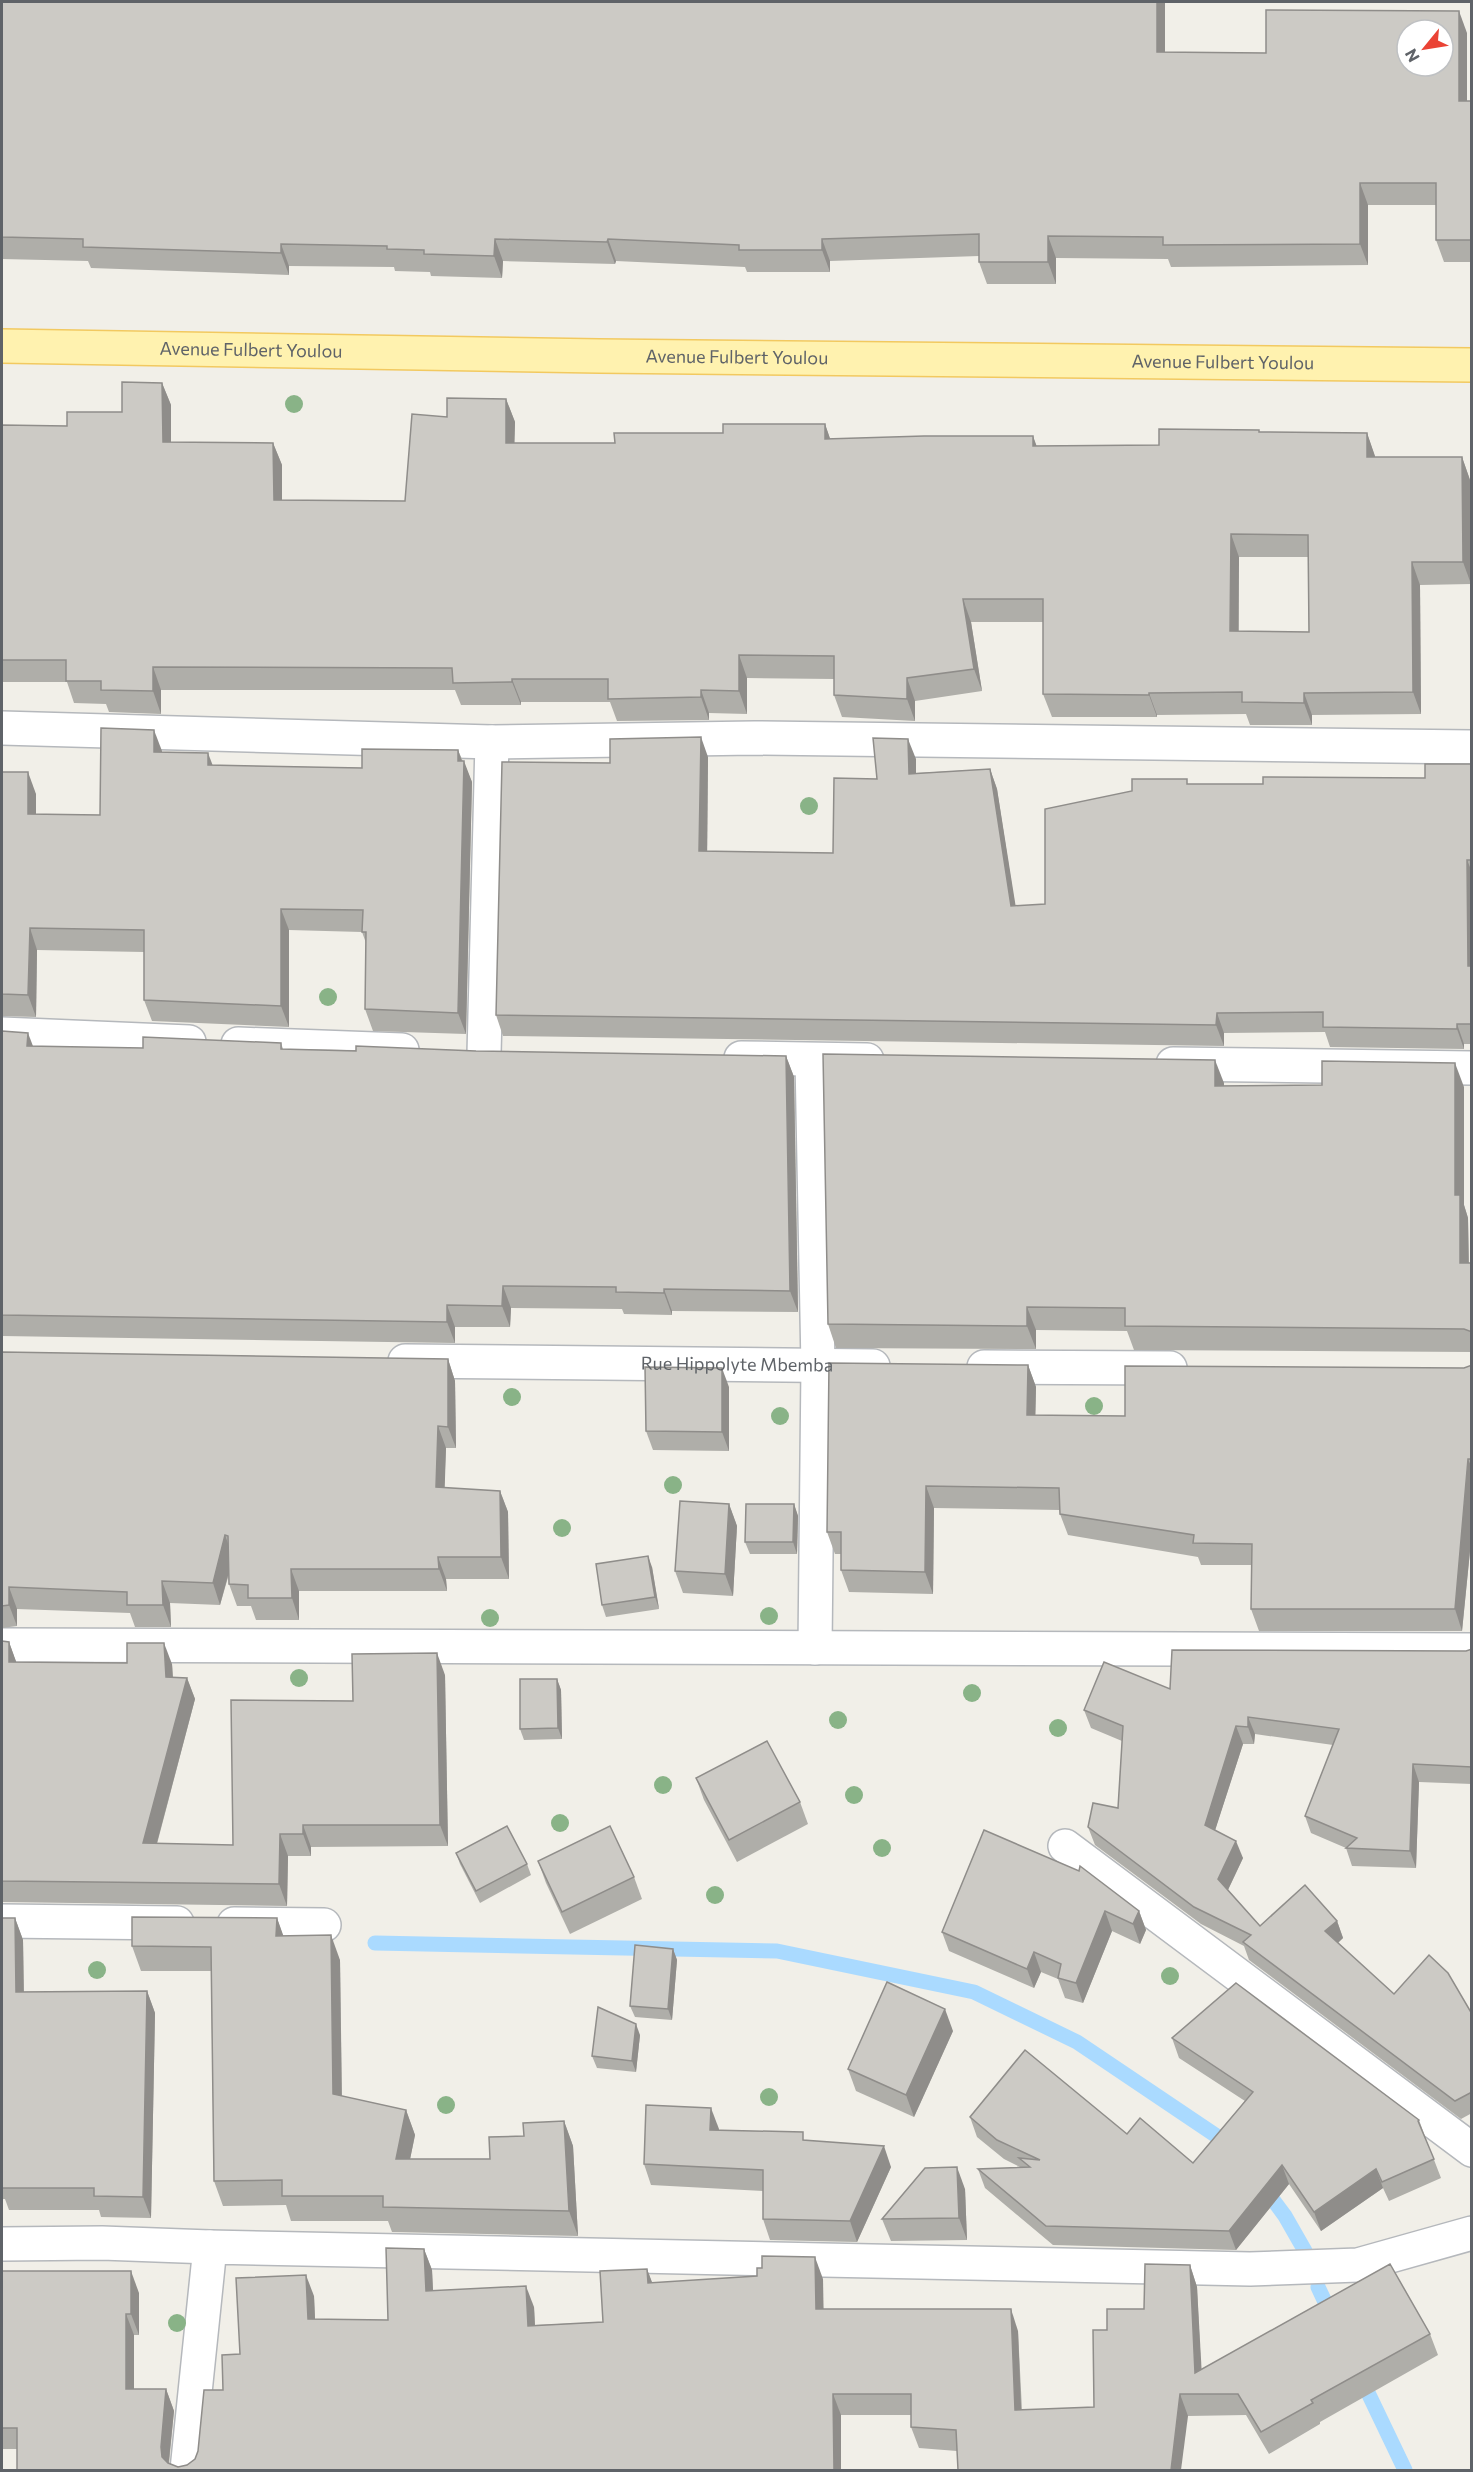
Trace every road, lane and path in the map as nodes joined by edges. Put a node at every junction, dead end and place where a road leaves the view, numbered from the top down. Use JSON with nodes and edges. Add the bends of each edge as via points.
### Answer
{"nodes":[{"id":1,"x":2,"y":346,"type":"edge"},
{"id":2,"x":1472,"y":365,"type":"edge"},
{"id":3,"x":2,"y":728,"type":"edge"},
{"id":4,"x":492,"y":742,"type":"junction"},
{"id":5,"x":1472,"y":747,"type":"edge"},
{"id":6,"x":2,"y":1034,"type":"edge"},
{"id":7,"x":484,"y":1054,"type":"junction"},
{"id":8,"x":519,"y":1054,"type":"edge"},
{"id":9,"x":706,"y":1058,"type":"edge"},
{"id":10,"x":812,"y":1059,"type":"junction"},
{"id":11,"x":896,"y":1060,"type":"edge"},
{"id":12,"x":1148,"y":1064,"type":"edge"},
{"id":13,"x":1472,"y":1068,"type":"edge"},
{"id":14,"x":379,"y":1361,"type":"edge"},
{"id":15,"x":818,"y":1366,"type":"junction"},
{"id":16,"x":901,"y":1366,"type":"edge"},
{"id":17,"x":949,"y":1367,"type":"edge"},
{"id":18,"x":1198,"y":1369,"type":"edge"},
{"id":19,"x":2,"y":1645,"type":"edge"},
{"id":20,"x":815,"y":1648,"type":"junction"},
{"id":21,"x":1472,"y":1650,"type":"edge"},
{"id":22,"x":1065,"y":1846,"type":"dead end"},
{"id":23,"x":2,"y":1921,"type":"edge"},
{"id":24,"x":324,"y":1925,"type":"dead end"},
{"id":25,"x":1472,"y":2150,"type":"edge"},
{"id":26,"x":1472,"y":2233,"type":"edge"},
{"id":27,"x":2,"y":2244,"type":"edge"},
{"id":28,"x":210,"y":2247,"type":"junction"},
{"id":29,"x":187,"y":2470,"type":"edge"}],
"edges":[{"from":1,"to":2,"type":"main road","name":"Avenue Fulbert Youlou"},
{"from":3,"to":4,"type":"street"},
{"from":4,"to":5,"type":"street","via":[[754,738]]},
{"from":4,"to":7,"type":"street"},
{"from":6,"to":7,"type":"street"},
{"from":7,"to":8,"type":"street"},
{"from":9,"to":10,"type":"street"},
{"from":10,"to":11,"type":"street"},
{"from":10,"to":15,"type":"street"},
{"from":12,"to":13,"type":"street"},
{"from":14,"to":15,"type":"street","name":"Rue Hippolyte Mbemba"},
{"from":15,"to":16,"type":"street","name":"Rue Hippolyte Mbemba"},
{"from":15,"to":20,"type":"street"},
{"from":17,"to":18,"type":"street"},
{"from":19,"to":20,"type":"street"},
{"from":20,"to":21,"type":"street"},
{"from":22,"to":25,"type":"street"},
{"from":23,"to":24,"type":"street"},
{"from":26,"to":28,"type":"street","via":[[1358,2265],[1250,2269]]},
{"from":27,"to":28,"type":"street"},
{"from":28,"to":29,"type":"street"}]}
